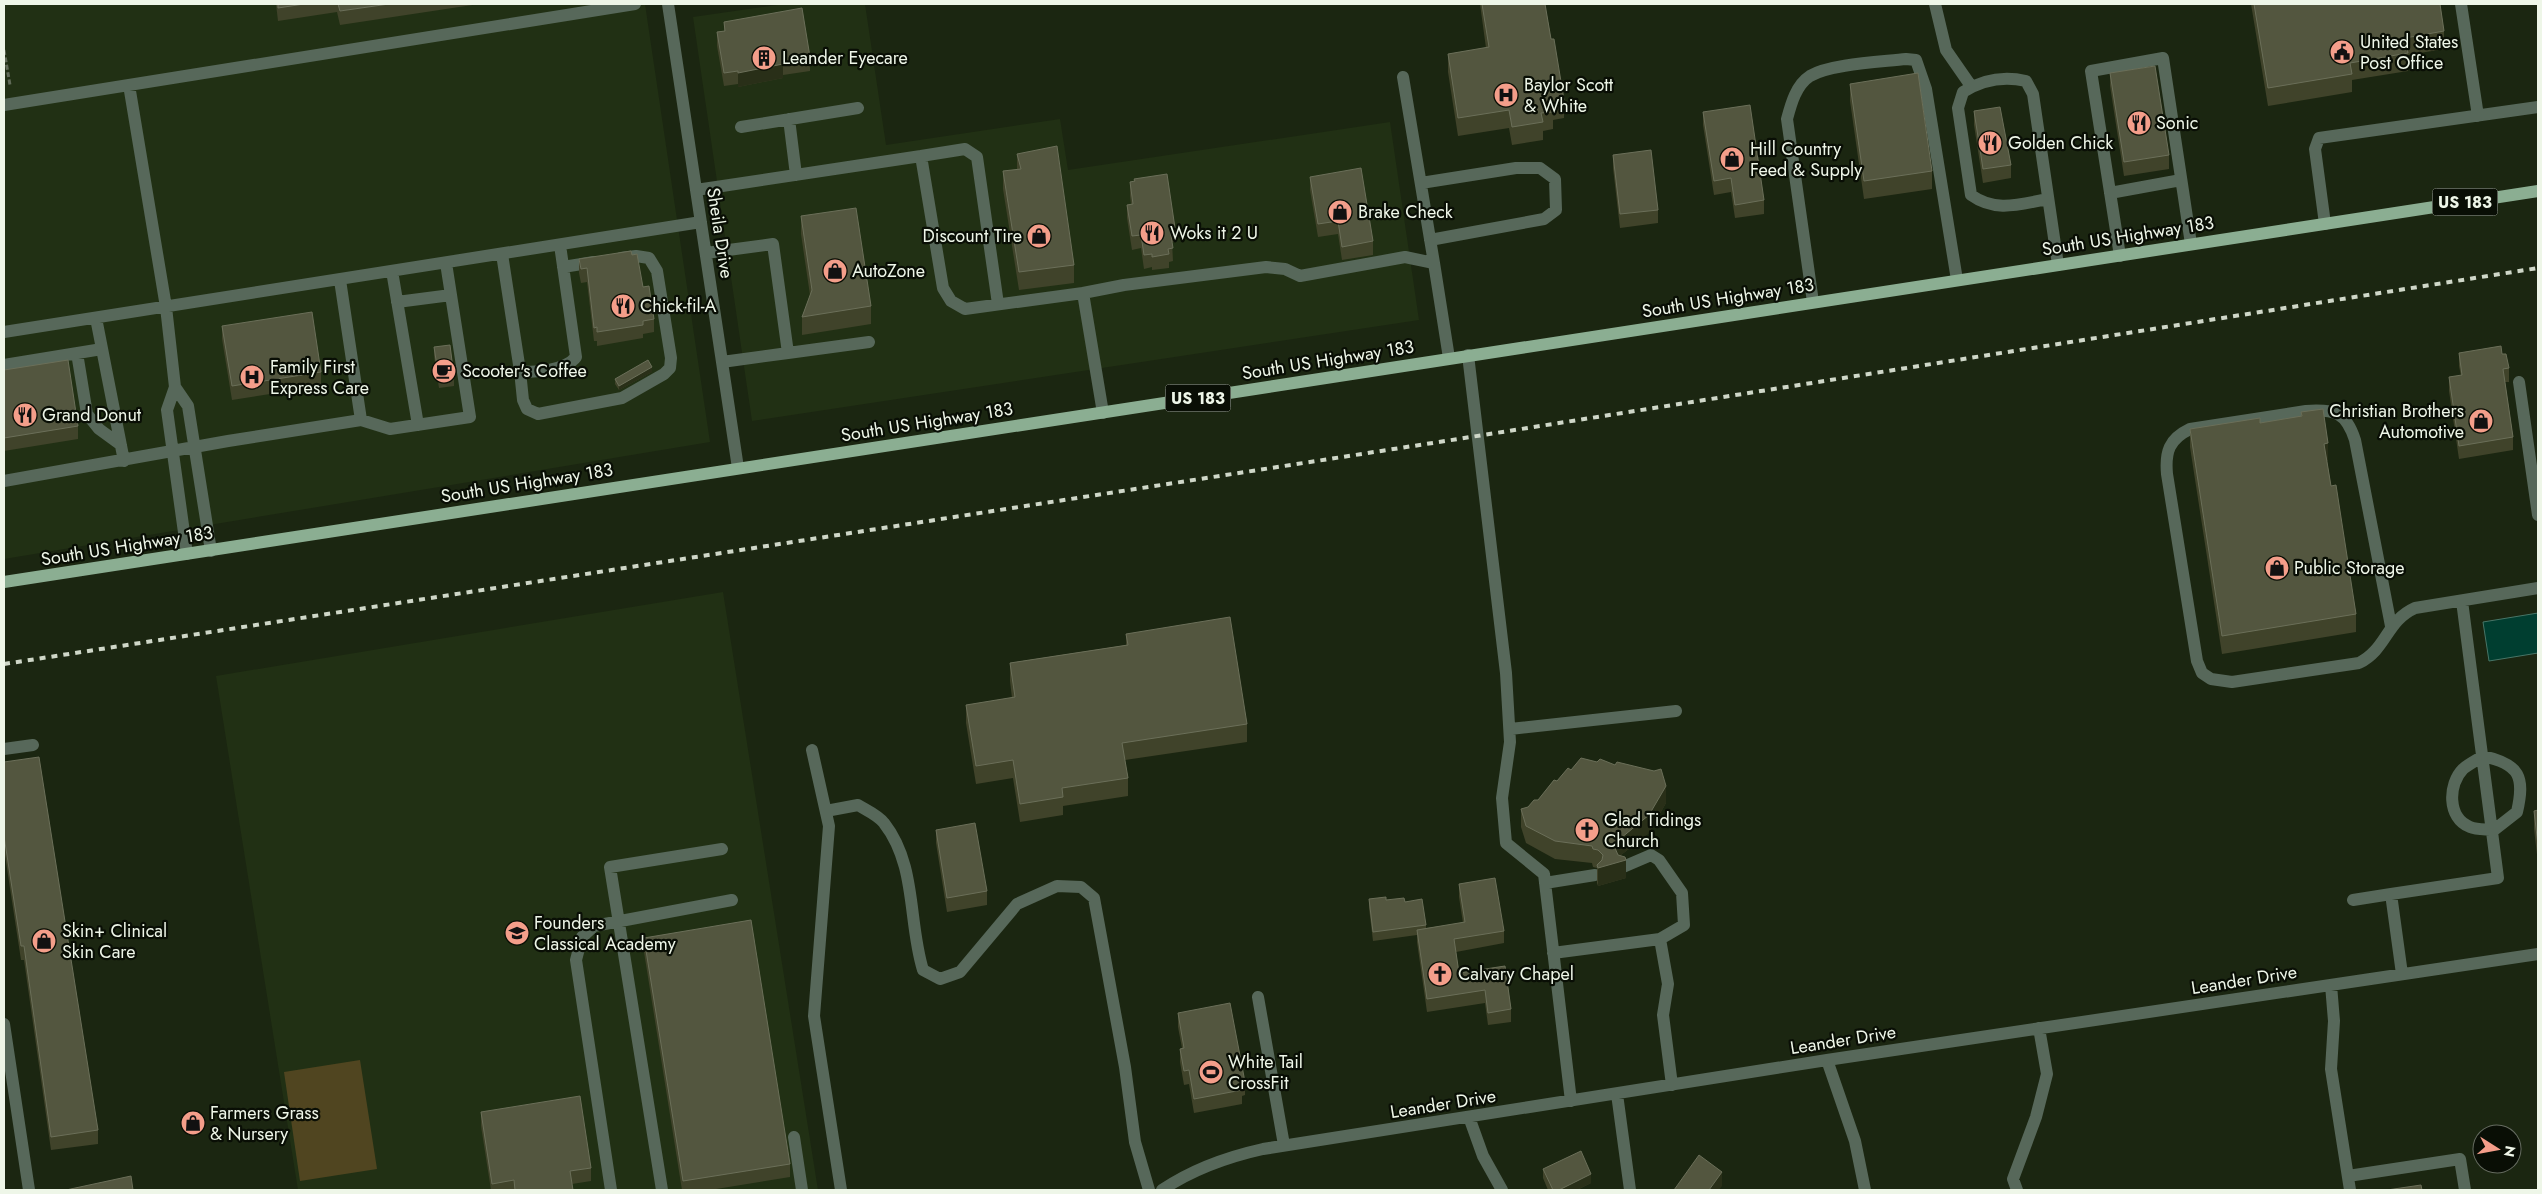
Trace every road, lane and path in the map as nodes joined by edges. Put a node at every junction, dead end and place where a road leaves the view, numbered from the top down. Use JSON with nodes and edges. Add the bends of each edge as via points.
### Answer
{"nodes":[{"id":1,"x":635,"y":4,"type":"edge"},
{"id":2,"x":668,"y":4,"type":"edge"},
{"id":3,"x":1936,"y":4,"type":"edge"},
{"id":4,"x":2461,"y":4,"type":"edge"},
{"id":5,"x":598,"y":7,"type":"edge"},
{"id":6,"x":4,"y":50,"type":"edge"},
{"id":7,"x":1403,"y":77,"type":"dead end"},
{"id":8,"x":10,"y":85,"type":"dead end"},
{"id":9,"x":130,"y":85,"type":"junction"},
{"id":10,"x":1971,"y":86,"type":"junction"},
{"id":11,"x":4,"y":104,"type":"edge"},
{"id":12,"x":2538,"y":107,"type":"edge"},
{"id":13,"x":858,"y":108,"type":"dead end"},
{"id":14,"x":2478,"y":116,"type":"junction"},
{"id":15,"x":789,"y":119,"type":"junction"},
{"id":16,"x":741,"y":127,"type":"dead end"},
{"id":17,"x":921,"y":156,"type":"junction"},
{"id":18,"x":796,"y":175,"type":"junction"},
{"id":19,"x":2181,"y":180,"type":"junction"},
{"id":20,"x":1420,"y":183,"type":"junction"},
{"id":21,"x":696,"y":190,"type":"junction"},
{"id":22,"x":2538,"y":190,"type":"edge"},
{"id":23,"x":2110,"y":193,"type":"junction"},
{"id":24,"x":2048,"y":199,"type":"junction"},
{"id":25,"x":701,"y":222,"type":"junction"},
{"id":26,"x":2325,"y":224,"type":"junction"},
{"id":27,"x":1430,"y":240,"type":"junction"},
{"id":28,"x":2192,"y":244,"type":"junction"},
{"id":29,"x":560,"y":245,"type":"junction"},
{"id":30,"x":706,"y":253,"type":"junction"},
{"id":31,"x":502,"y":254,"type":"junction"},
{"id":32,"x":2120,"y":256,"type":"junction"},
{"id":33,"x":446,"y":263,"type":"junction"},
{"id":34,"x":1434,"y":264,"type":"junction"},
{"id":35,"x":2058,"y":265,"type":"junction"},
{"id":36,"x":563,"y":268,"type":"junction"},
{"id":37,"x":392,"y":271,"type":"junction"},
{"id":38,"x":340,"y":280,"type":"junction"},
{"id":39,"x":1957,"y":280,"type":"junction"},
{"id":40,"x":1082,"y":293,"type":"junction"},
{"id":41,"x":451,"y":294,"type":"junction"},
{"id":42,"x":397,"y":302,"type":"junction"},
{"id":43,"x":1814,"y":302,"type":"junction"},
{"id":44,"x":998,"y":304,"type":"junction"},
{"id":45,"x":166,"y":307,"type":"junction"},
{"id":46,"x":96,"y":318,"type":"junction"},
{"id":47,"x":4,"y":332,"type":"edge"},
{"id":48,"x":869,"y":342,"type":"dead end"},
{"id":49,"x":102,"y":349,"type":"junction"},
{"id":50,"x":77,"y":353,"type":"junction"},
{"id":51,"x":788,"y":353,"type":"junction"},
{"id":52,"x":1468,"y":356,"type":"junction"},
{"id":53,"x":1449,"y":358,"type":"junction"},
{"id":54,"x":722,"y":362,"type":"junction"},
{"id":55,"x":4,"y":365,"type":"edge"},
{"id":56,"x":520,"y":371,"type":"junction"},
{"id":57,"x":2519,"y":382,"type":"dead end"},
{"id":58,"x":175,"y":387,"type":"junction"},
{"id":59,"x":1103,"y":413,"type":"junction"},
{"id":60,"x":361,"y":420,"type":"junction"},
{"id":61,"x":418,"y":425,"type":"junction"},
{"id":62,"x":121,"y":445,"type":"junction"},
{"id":63,"x":194,"y":447,"type":"junction"},
{"id":64,"x":173,"y":451,"type":"junction"},
{"id":65,"x":124,"y":461,"type":"junction"},
{"id":66,"x":738,"y":468,"type":"junction"},
{"id":67,"x":4,"y":481,"type":"edge"},
{"id":68,"x":2538,"y":515,"type":"edge"},
{"id":69,"x":211,"y":550,"type":"junction"},
{"id":70,"x":187,"y":554,"type":"junction"},
{"id":71,"x":4,"y":582,"type":"edge"},
{"id":72,"x":2538,"y":588,"type":"edge"},
{"id":73,"x":2462,"y":600,"type":"junction"},
{"id":74,"x":2391,"y":626,"type":"junction"},
{"id":75,"x":1676,"y":711,"type":"dead end"},
{"id":76,"x":1510,"y":729,"type":"junction"},
{"id":77,"x":32,"y":745,"type":"dead end"},
{"id":78,"x":4,"y":750,"type":"edge"},
{"id":79,"x":812,"y":750,"type":"dead end"},
{"id":80,"x":2483,"y":756,"type":"junction"},
{"id":81,"x":826,"y":811,"type":"junction"},
{"id":82,"x":2494,"y":830,"type":"junction"},
{"id":83,"x":722,"y":849,"type":"dead end"},
{"id":84,"x":1623,"y":866,"type":"edge"},
{"id":85,"x":1595,"y":875,"type":"edge"},
{"id":86,"x":1545,"y":883,"type":"junction"},
{"id":87,"x":2391,"y":894,"type":"junction"},
{"id":88,"x":732,"y":900,"type":"dead end"},
{"id":89,"x":2353,"y":900,"type":"dead end"},
{"id":90,"x":618,"y":921,"type":"junction"},
{"id":91,"x":1660,"y":939,"type":"junction"},
{"id":92,"x":1553,"y":953,"type":"junction"},
{"id":93,"x":2538,"y":954,"type":"edge"},
{"id":94,"x":2402,"y":974,"type":"junction"},
{"id":95,"x":2331,"y":984,"type":"junction"},
{"id":96,"x":1258,"y":997,"type":"dead end"},
{"id":97,"x":4,"y":1024,"type":"edge"},
{"id":98,"x":2039,"y":1028,"type":"junction"},
{"id":99,"x":1827,"y":1060,"type":"junction"},
{"id":100,"x":1672,"y":1085,"type":"junction"},
{"id":101,"x":1617,"y":1094,"type":"junction"},
{"id":102,"x":1571,"y":1101,"type":"junction"},
{"id":103,"x":1469,"y":1117,"type":"junction"},
{"id":104,"x":794,"y":1137,"type":"dead end"},
{"id":105,"x":1284,"y":1145,"type":"junction"},
{"id":106,"x":2348,"y":1176,"type":"junction"},
{"id":107,"x":29,"y":1190,"type":"edge"},
{"id":108,"x":611,"y":1190,"type":"edge"},
{"id":109,"x":662,"y":1190,"type":"edge"},
{"id":110,"x":802,"y":1190,"type":"edge"},
{"id":111,"x":841,"y":1190,"type":"edge"},
{"id":112,"x":1149,"y":1190,"type":"edge"},
{"id":113,"x":1162,"y":1190,"type":"edge"},
{"id":114,"x":1502,"y":1190,"type":"edge"},
{"id":115,"x":1630,"y":1190,"type":"edge"},
{"id":116,"x":1866,"y":1190,"type":"edge"},
{"id":117,"x":2017,"y":1190,"type":"edge"},
{"id":118,"x":2350,"y":1190,"type":"edge"},
{"id":119,"x":2465,"y":1190,"type":"edge"}],
"edges":[{"from":1,"to":5,"type":"street"},
{"from":2,"to":21,"type":"street","name":"Sheila Drive"},
{"from":3,"to":10,"type":"street","via":[[1946,50]]},
{"from":4,"to":14,"type":"street"},
{"from":5,"to":9,"type":"street"},
{"from":6,"to":8,"type":"path"},
{"from":7,"to":20,"type":"street"},
{"from":9,"to":11,"type":"street"},
{"from":9,"to":45,"type":"street"},
{"from":10,"to":24,"type":"street","via":[[1978,82],[2013,78],[2026,81],[2033,94]]},
{"from":10,"to":24,"type":"street","via":[[1962,92],[1958,108],[1971,194],[1984,203],[2000,206]]},
{"from":12,"to":14,"type":"street"},
{"from":13,"to":15,"type":"street"},
{"from":14,"to":26,"type":"street","via":[[2319,138],[2315,149]]},
{"from":15,"to":16,"type":"street"},
{"from":15,"to":18,"type":"street"},
{"from":17,"to":18,"type":"street"},
{"from":17,"to":44,"type":"street","via":[[943,288],[951,301],[965,309]]},
{"from":17,"to":44,"type":"street","via":[[965,149],[977,157]]},
{"from":18,"to":21,"type":"street"},
{"from":19,"to":23,"type":"street"},
{"from":19,"to":23,"type":"street","via":[[2163,58],[2092,71]]},
{"from":19,"to":28,"type":"street"},
{"from":20,"to":27,"type":"street"},
{"from":20,"to":27,"type":"street","via":[[1516,168],[1540,168],[1555,179],[1556,210],[1544,219]]},
{"from":21,"to":25,"type":"street","name":"Sheila Drive"},
{"from":22,"to":26,"type":"main road","name":"South US Highway 183","number":"US 183"},
{"from":23,"to":32,"type":"street"},
{"from":24,"to":35,"type":"street"},
{"from":25,"to":29,"type":"street"},
{"from":25,"to":30,"type":"street","name":"Sheila Drive"},
{"from":26,"to":28,"type":"main road","name":"South US Highway 183","number":"US 183"},
{"from":27,"to":34,"type":"street"},
{"from":28,"to":32,"type":"main road","name":"South US Highway 183","number":"US 183"},
{"from":29,"to":31,"type":"street"},
{"from":29,"to":36,"type":"street"},
{"from":30,"to":51,"type":"street","via":[[773,244]]},
{"from":30,"to":54,"type":"street","name":"Sheila Drive"},
{"from":31,"to":33,"type":"street"},
{"from":31,"to":56,"type":"street"},
{"from":32,"to":35,"type":"main road","name":"South US Highway 183","number":"US 183"},
{"from":33,"to":37,"type":"street"},
{"from":33,"to":41,"type":"street"},
{"from":34,"to":40,"type":"street","via":[[1405,257],[1300,276],[1266,267]]},
{"from":34,"to":53,"type":"street"},
{"from":35,"to":39,"type":"main road","name":"South US Highway 183","number":"US 183"},
{"from":36,"to":56,"type":"street","via":[[576,357],[564,366]]},
{"from":36,"to":56,"type":"street","via":[[636,256],[649,258],[657,271],[670,368],[622,398],[538,414],[527,409],[523,400]]},
{"from":37,"to":38,"type":"street"},
{"from":37,"to":42,"type":"street"},
{"from":38,"to":45,"type":"street"},
{"from":38,"to":60,"type":"street"},
{"from":39,"to":43,"type":"main road","name":"South US Highway 183","number":"US 183"},
{"from":39,"to":43,"type":"street","via":[[1926,89],[1916,60],[1830,69],[1809,76],[1793,96],[1787,119]]},
{"from":40,"to":44,"type":"street"},
{"from":40,"to":59,"type":"street"},
{"from":41,"to":42,"type":"street"},
{"from":41,"to":61,"type":"street","via":[[470,418]]},
{"from":42,"to":61,"type":"street"},
{"from":43,"to":52,"type":"main road","name":"South US Highway 183","number":"US 183"},
{"from":45,"to":46,"type":"street"},
{"from":45,"to":58,"type":"street"},
{"from":46,"to":47,"type":"street"},
{"from":46,"to":49,"type":"street"},
{"from":48,"to":51,"type":"street"},
{"from":49,"to":50,"type":"street"},
{"from":49,"to":62,"type":"street"},
{"from":50,"to":55,"type":"street"},
{"from":50,"to":62,"type":"street","via":[[87,414],[99,429]]},
{"from":51,"to":54,"type":"street"},
{"from":52,"to":53,"type":"main road","name":"South US Highway 183","number":"US 183"},
{"from":52,"to":76,"type":"street"},
{"from":53,"to":59,"type":"main road","name":"South US Highway 183","number":"US 183"},
{"from":54,"to":66,"type":"street","name":"Sheila Drive"},
{"from":57,"to":68,"type":"street"},
{"from":58,"to":63,"type":"street","via":[[188,406]]},
{"from":58,"to":64,"type":"street","via":[[167,410]]},
{"from":59,"to":66,"type":"main road","name":"South US Highway 183","number":"US 183"},
{"from":60,"to":61,"type":"street","via":[[390,429]]},
{"from":60,"to":63,"type":"street"},
{"from":62,"to":65,"type":"street"},
{"from":63,"to":64,"type":"street"},
{"from":63,"to":69,"type":"street"},
{"from":64,"to":65,"type":"street"},
{"from":64,"to":70,"type":"street"},
{"from":65,"to":67,"type":"street"},
{"from":66,"to":69,"type":"main road","name":"South US Highway 183","number":"US 183"},
{"from":69,"to":70,"type":"main road","name":"South US Highway 183","number":"US 183"},
{"from":70,"to":71,"type":"main road","name":"South US Highway 183","number":"US 183"},
{"from":72,"to":73,"type":"street"},
{"from":73,"to":74,"type":"street","via":[[2415,608],[2402,614]]},
{"from":73,"to":80,"type":"street"},
{"from":74,"to":74,"type":"street","via":[[2372,657],[2359,663],[2232,682],[2220,682],[2202,673],[2196,661],[2167,474],[2166,457],[2170,443],[2190,429],[2306,411],[2324,410],[2339,414],[2350,423]]},
{"from":75,"to":76,"type":"street"},
{"from":76,"to":86,"type":"street","via":[[1502,798],[1506,843],[1544,874]]},
{"from":77,"to":78,"type":"street"},
{"from":79,"to":81,"type":"street"},
{"from":80,"to":82,"type":"street"},
{"from":80,"to":82,"type":"street","via":[[2504,761],[2516,772],[2522,791],[2517,812]]},
{"from":80,"to":82,"type":"street","via":[[2462,770],[2454,785],[2452,802],[2457,816],[2469,827]]},
{"from":81,"to":111,"type":"street","via":[[829,826],[814,1016]]},
{"from":81,"to":112,"type":"street","via":[[858,805],[883,821],[899,850],[910,888],[917,950],[923,970],[940,978],[960,972],[1017,904],[1057,886],[1081,887],[1094,898],[1125,1067],[1135,1142]]},
{"from":82,"to":87,"type":"street","via":[[2498,878]]},
{"from":83,"to":90,"type":"street","via":[[610,867]]},
{"from":84,"to":91,"type":"street","via":[[1651,855],[1659,860],[1682,893],[1684,925]]},
{"from":85,"to":86,"type":"street"},
{"from":86,"to":92,"type":"street"},
{"from":87,"to":89,"type":"street"},
{"from":87,"to":94,"type":"street"},
{"from":88,"to":90,"type":"street"},
{"from":90,"to":108,"type":"street","via":[[594,926],[582,937],[576,960]]},
{"from":90,"to":109,"type":"street"},
{"from":91,"to":92,"type":"street"},
{"from":91,"to":100,"type":"street","via":[[1668,984],[1663,1015]]},
{"from":92,"to":102,"type":"street"},
{"from":93,"to":94,"type":"street","name":"Leander Drive"},
{"from":94,"to":95,"type":"street","name":"Leander Drive"},
{"from":95,"to":98,"type":"street","name":"Leander Drive"},
{"from":95,"to":106,"type":"street","via":[[2334,1021],[2331,1069]]},
{"from":96,"to":105,"type":"street"},
{"from":97,"to":107,"type":"street"},
{"from":98,"to":99,"type":"street","name":"Leander Drive"},
{"from":98,"to":117,"type":"street","via":[[2047,1074],[2036,1117],[2013,1179]]},
{"from":99,"to":100,"type":"street","name":"Leander Drive"},
{"from":99,"to":116,"type":"street","via":[[1855,1141]]},
{"from":100,"to":101,"type":"street","name":"Leander Drive"},
{"from":101,"to":102,"type":"street","name":"Leander Drive"},
{"from":101,"to":115,"type":"street"},
{"from":102,"to":103,"type":"street","name":"Leander Drive"},
{"from":103,"to":105,"type":"street","name":"Leander Drive"},
{"from":103,"to":114,"type":"street"},
{"from":104,"to":110,"type":"street"},
{"from":105,"to":113,"type":"street","name":"Leander Drive","via":[[1216,1162]]},
{"from":106,"to":118,"type":"street"},
{"from":106,"to":119,"type":"street","via":[[2460,1158]]}]}
